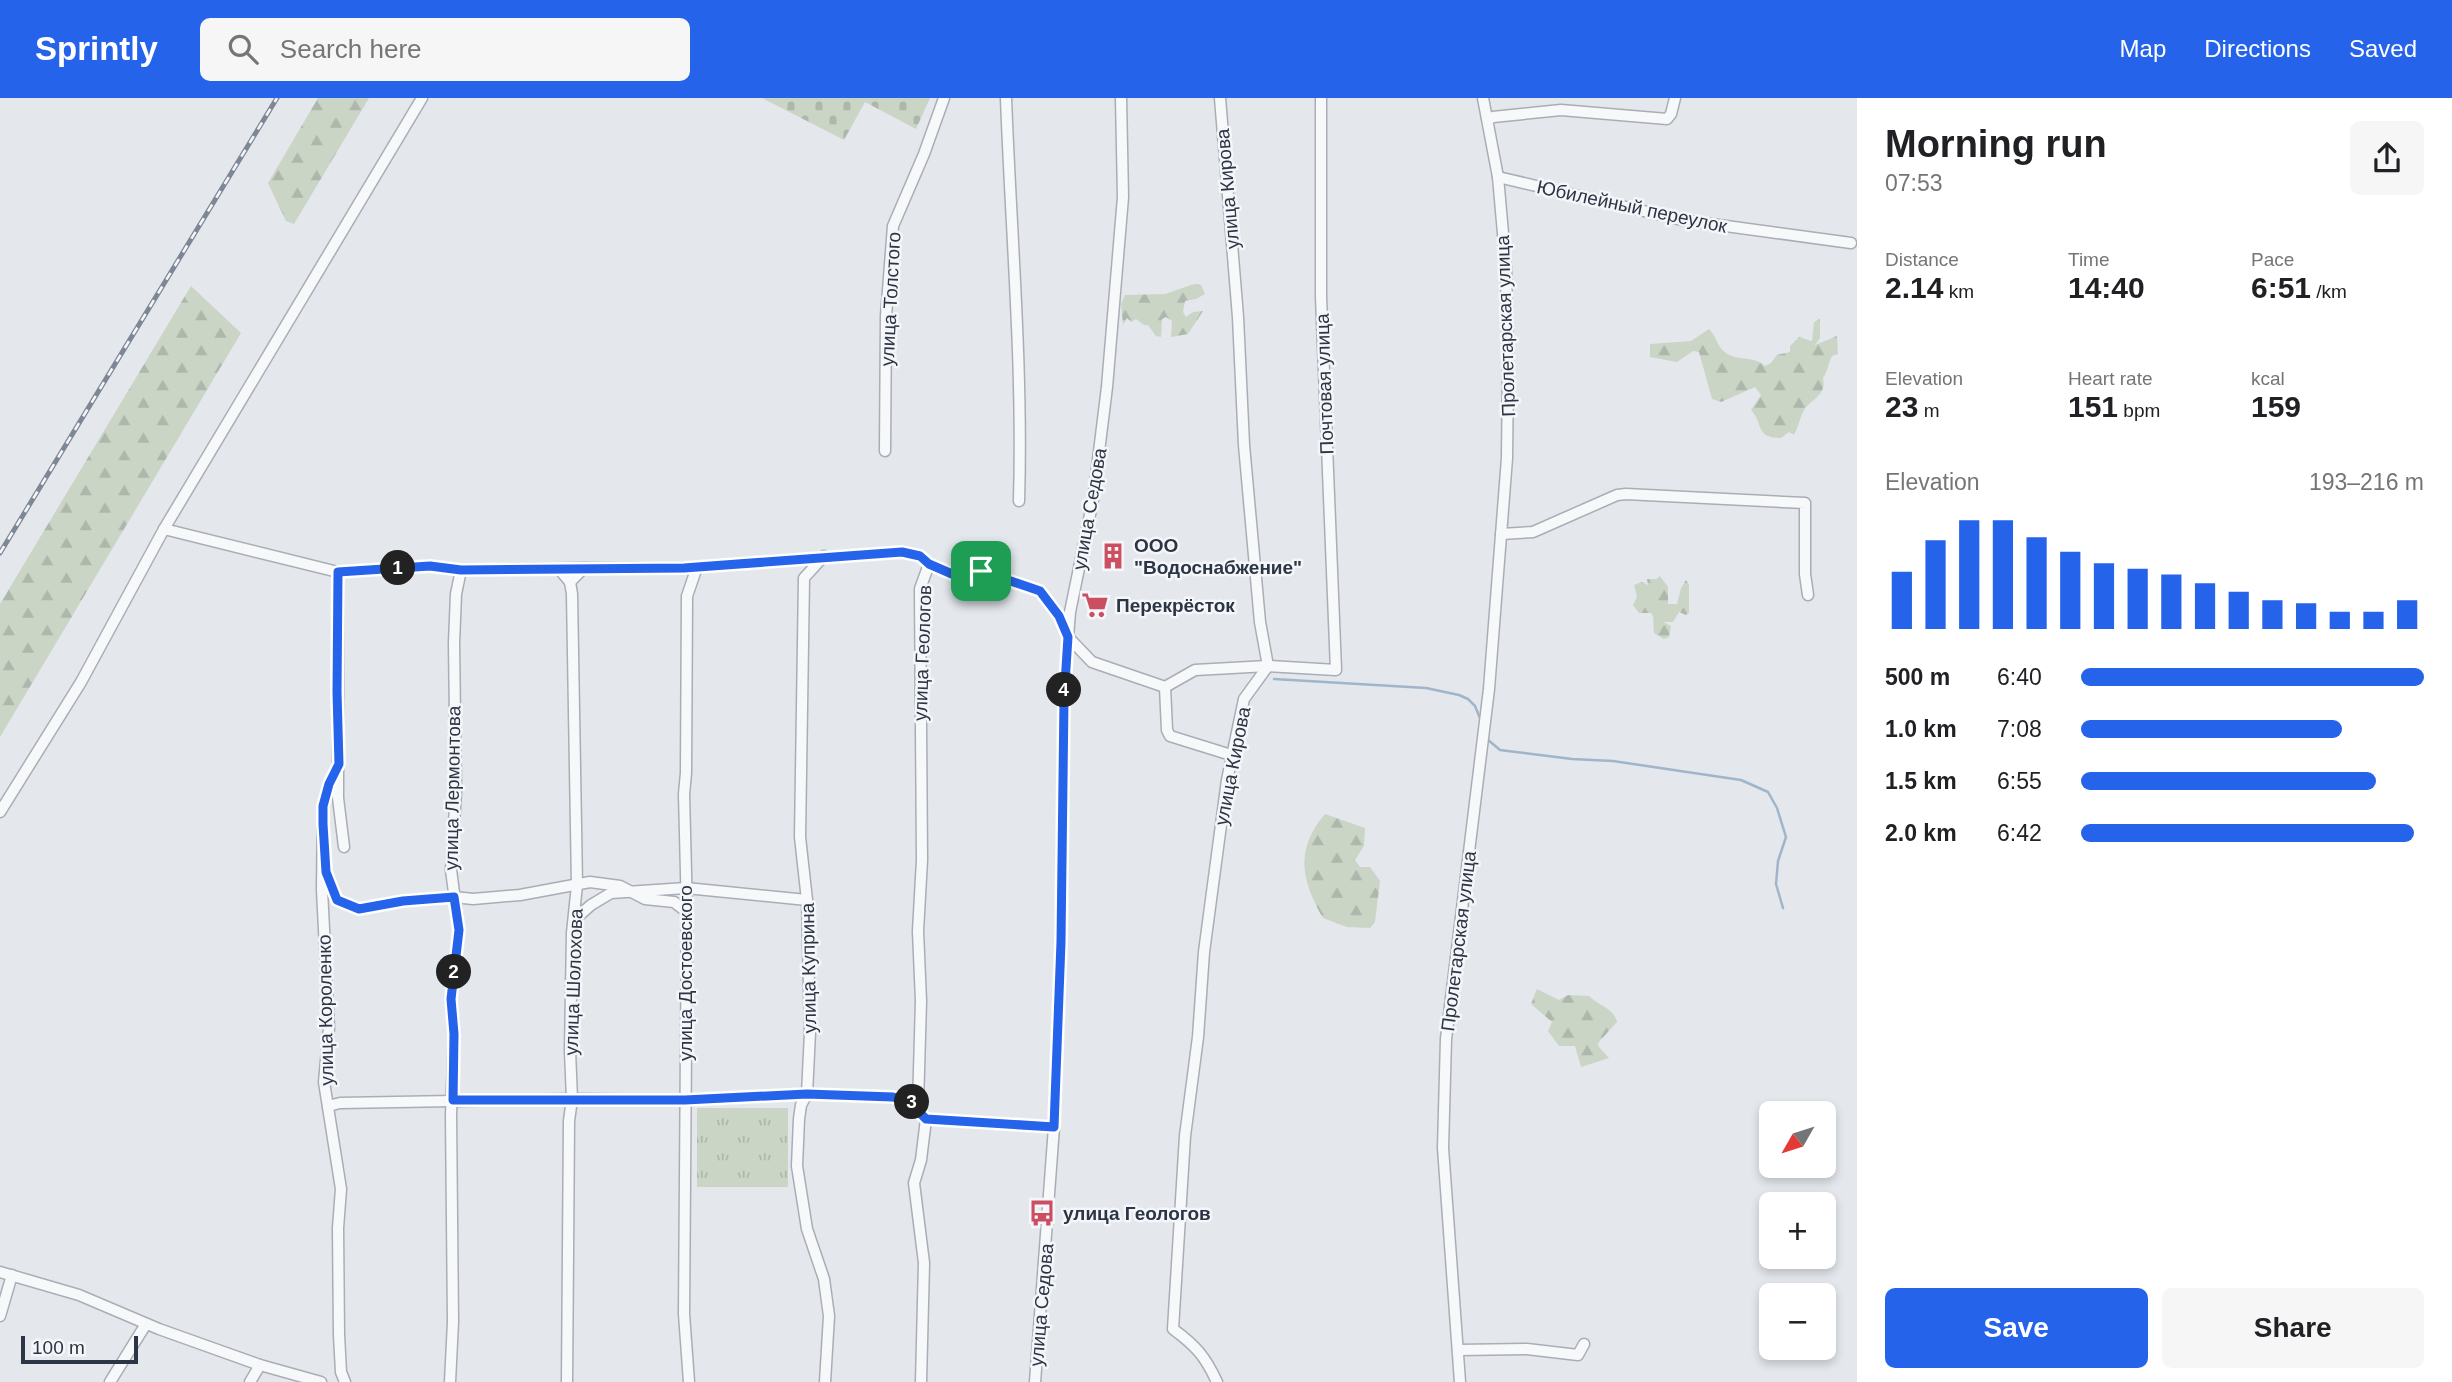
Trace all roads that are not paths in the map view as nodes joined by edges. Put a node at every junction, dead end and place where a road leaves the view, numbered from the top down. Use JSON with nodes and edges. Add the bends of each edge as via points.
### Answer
{"nodes":[{"id":1,"x":422,"y":98,"type":"edge"},
{"id":2,"x":944,"y":98,"type":"edge"},
{"id":3,"x":1006,"y":98,"type":"edge"},
{"id":4,"x":1121,"y":98,"type":"edge"},
{"id":5,"x":1220,"y":98,"type":"edge"},
{"id":6,"x":1321,"y":98,"type":"edge"},
{"id":7,"x":1483,"y":98,"type":"edge"},
{"id":8,"x":1675,"y":98,"type":"edge"},
{"id":9,"x":1488,"y":120,"type":"junction"},
{"id":10,"x":1498,"y":177,"type":"junction"},
{"id":11,"x":1851,"y":243,"type":"dead end"},
{"id":12,"x":885,"y":451,"type":"dead end"},
{"id":13,"x":1018,"y":501,"type":"dead end"},
{"id":14,"x":164,"y":528,"type":"junction"},
{"id":15,"x":1501,"y":534,"type":"junction"},
{"id":16,"x":824,"y":556,"type":"junction"},
{"id":17,"x":790,"y":559,"type":"junction"},
{"id":18,"x":929,"y":564,"type":"junction"},
{"id":19,"x":697,"y":567,"type":"junction"},
{"id":20,"x":584,"y":568,"type":"junction"},
{"id":21,"x":559,"y":569,"type":"junction"},
{"id":22,"x":461,"y":570,"type":"junction"},
{"id":23,"x":338,"y":572,"type":"junction"},
{"id":24,"x":804,"y":578,"type":"junction"},
{"id":25,"x":570,"y":582,"type":"junction"},
{"id":26,"x":1808,"y":595,"type":"dead end"},
{"id":27,"x":1070,"y":612,"type":"junction"},
{"id":28,"x":1059,"y":616,"type":"junction"},
{"id":29,"x":1068,"y":637,"type":"junction"},
{"id":30,"x":1268,"y":666,"type":"junction"},
{"id":31,"x":1165,"y":687,"type":"junction"},
{"id":32,"x":1231,"y":755,"type":"junction"},
{"id":33,"x":339,"y":764,"type":"junction"},
{"id":34,"x":0,"y":812,"type":"edge"},
{"id":35,"x":323,"y":845,"type":"junction"},
{"id":36,"x":344,"y":847,"type":"dead end"},
{"id":37,"x":577,"y":885,"type":"junction"},
{"id":38,"x":686,"y":888,"type":"junction"},
{"id":39,"x":633,"y":891,"type":"junction"},
{"id":40,"x":454,"y":897,"type":"junction"},
{"id":41,"x":807,"y":900,"type":"junction"},
{"id":42,"x":687,"y":912,"type":"junction"},
{"id":43,"x":575,"y":919,"type":"junction"},
{"id":44,"x":807,"y":1094,"type":"junction"},
{"id":45,"x":572,"y":1099,"type":"junction"},
{"id":46,"x":453,"y":1100,"type":"junction"},
{"id":47,"x":685,"y":1100,"type":"junction"},
{"id":48,"x":328,"y":1105,"type":"junction"},
{"id":49,"x":918,"y":1105,"type":"junction"},
{"id":50,"x":926,"y":1119,"type":"junction"},
{"id":51,"x":1054,"y":1127,"type":"junction"},
{"id":52,"x":0,"y":1272,"type":"edge"},
{"id":53,"x":12,"y":1275,"type":"junction"},
{"id":54,"x":0,"y":1317,"type":"edge"},
{"id":55,"x":146,"y":1324,"type":"junction"},
{"id":56,"x":1584,"y":1344,"type":"dead end"},
{"id":57,"x":1458,"y":1350,"type":"junction"},
{"id":58,"x":260,"y":1365,"type":"junction"},
{"id":59,"x":110,"y":1382,"type":"edge"},
{"id":60,"x":250,"y":1382,"type":"edge"},
{"id":61,"x":321,"y":1382,"type":"edge"},
{"id":62,"x":345,"y":1382,"type":"edge"},
{"id":63,"x":450,"y":1382,"type":"edge"},
{"id":64,"x":567,"y":1382,"type":"edge"},
{"id":65,"x":689,"y":1382,"type":"edge"},
{"id":66,"x":825,"y":1382,"type":"edge"},
{"id":67,"x":921,"y":1382,"type":"edge"},
{"id":68,"x":1035,"y":1382,"type":"edge"},
{"id":69,"x":1217,"y":1382,"type":"edge"},
{"id":70,"x":1460,"y":1382,"type":"edge"}],
"edges":[{"from":1,"to":14,"type":"street"},
{"from":2,"to":12,"type":"street","name":"улица Толстого","via":[[893,226],[886,316]]},
{"from":3,"to":13,"type":"street","via":[[1020,384]]},
{"from":4,"to":27,"type":"street","name":"улица Седова","via":[[1123,197],[1107,387],[1093,500]]},
{"from":5,"to":30,"type":"street","name":"улица Кирова","via":[[1244,445]]},
{"from":6,"to":30,"type":"street","name":"Почтовая улица","via":[[1321,297],[1336,670]]},
{"from":7,"to":9,"type":"street","name":"Пролетарская улица"},
{"from":8,"to":9,"type":"street","via":[[1667,119],[1561,110]]},
{"from":9,"to":10,"type":"street","name":"Пролетарская улица"},
{"from":10,"to":11,"type":"street","name":"Юбилейный переулок","via":[[1682,220]]},
{"from":10,"to":15,"type":"street","name":"Пролетарская улица","via":[[1508,369]]},
{"from":14,"to":23,"type":"street"},
{"from":14,"to":34,"type":"street","via":[[81,682]]},
{"from":15,"to":26,"type":"street","via":[[1533,532],[1626,494],[1805,503]]},
{"from":15,"to":57,"type":"street","name":"Пролетарская улица","via":[[1484,730],[1446,1039],[1443,1148]]},
{"from":16,"to":17,"type":"street"},
{"from":16,"to":18,"type":"street","via":[[902,552],[920,556]]},
{"from":16,"to":24,"type":"street"},
{"from":17,"to":19,"type":"street"},
{"from":17,"to":24,"type":"street"},
{"from":18,"to":28,"type":"street","via":[[952,574],[981,571],[1040,591]]},
{"from":18,"to":49,"type":"street","name":"улица Геологов","via":[[920,589]]},
{"from":19,"to":20,"type":"street"},
{"from":19,"to":38,"type":"street","name":"улица Достоевского","via":[[687,596]]},
{"from":20,"to":21,"type":"street"},
{"from":20,"to":25,"type":"street"},
{"from":21,"to":22,"type":"street"},
{"from":21,"to":25,"type":"street"},
{"from":22,"to":23,"type":"street","via":[[430,566]]},
{"from":22,"to":40,"type":"street","name":"улица Лермонтова","via":[[454,643]]},
{"from":23,"to":33,"type":"street","name":"улица Короленко"},
{"from":24,"to":41,"type":"street","name":"улица Куприна","via":[[800,837]]},
{"from":25,"to":37,"type":"street","name":"улица Шолохова"},
{"from":27,"to":28,"type":"street","via":[[1066,618]]},
{"from":27,"to":29,"type":"street","name":"улица Седова"},
{"from":28,"to":29,"type":"street"},
{"from":29,"to":31,"type":"street","via":[[1091,662]]},
{"from":29,"to":51,"type":"street","name":"улица Седова"},
{"from":30,"to":31,"type":"street","via":[[1195,670]]},
{"from":30,"to":32,"type":"street","name":"улица Кирова","via":[[1244,699]]},
{"from":31,"to":32,"type":"street","via":[[1170,736]]},
{"from":32,"to":69,"type":"street","name":"улица Кирова","via":[[1185,1136],[1173,1329],[1196,1346]]},
{"from":33,"to":35,"type":"street","name":"улица Короленко","via":[[323,806]]},
{"from":33,"to":36,"type":"street","name":"улица Короленко"},
{"from":35,"to":40,"type":"street","via":[[326,872],[337,900],[359,909]]},
{"from":35,"to":48,"type":"street","name":"улица Короленко","via":[[328,1028],[324,1082]]},
{"from":37,"to":39,"type":"street","via":[[598,882]]},
{"from":37,"to":40,"type":"street","via":[[509,896]]},
{"from":37,"to":43,"type":"street","name":"улица Шолохова"},
{"from":38,"to":39,"type":"street"},
{"from":38,"to":41,"type":"street"},
{"from":38,"to":42,"type":"street","name":"улица Достоевского"},
{"from":39,"to":42,"type":"street","via":[[645,899],[674,902]]},
{"from":39,"to":43,"type":"street","via":[[611,893]]},
{"from":40,"to":46,"type":"street","name":"улица Лермонтова","via":[[459,930],[451,999]]},
{"from":41,"to":44,"type":"street","name":"улица Куприна"},
{"from":42,"to":47,"type":"street","name":"улица Достоевского"},
{"from":43,"to":45,"type":"street","name":"улица Шолохова"},
{"from":44,"to":47,"type":"street"},
{"from":44,"to":49,"type":"street","via":[[893,1097]]},
{"from":44,"to":66,"type":"street","name":"улица Куприна","via":[[799,1119],[797,1166],[829,1316]]},
{"from":45,"to":46,"type":"street"},
{"from":45,"to":47,"type":"street"},
{"from":45,"to":64,"type":"street","name":"улица Шолохова"},
{"from":46,"to":48,"type":"street"},
{"from":46,"to":63,"type":"street","name":"улица Лермонтова"},
{"from":47,"to":65,"type":"street","name":"улица Достоевского","via":[[684,1314]]},
{"from":48,"to":62,"type":"street","name":"улица Короленко","via":[[341,1189],[339,1335]]},
{"from":49,"to":50,"type":"street"},
{"from":50,"to":51,"type":"street"},
{"from":50,"to":67,"type":"street","via":[[914,1183],[924,1263]]},
{"from":51,"to":68,"type":"street","name":"улица Седова"},
{"from":52,"to":53,"type":"street"},
{"from":53,"to":54,"type":"street"},
{"from":53,"to":55,"type":"street","via":[[79,1295]]},
{"from":55,"to":58,"type":"street"},
{"from":55,"to":59,"type":"street"},
{"from":56,"to":57,"type":"street","via":[[1578,1355],[1527,1349]]},
{"from":57,"to":70,"type":"street","name":"Пролетарская улица"},
{"from":58,"to":60,"type":"street"},
{"from":58,"to":61,"type":"street"}]}
